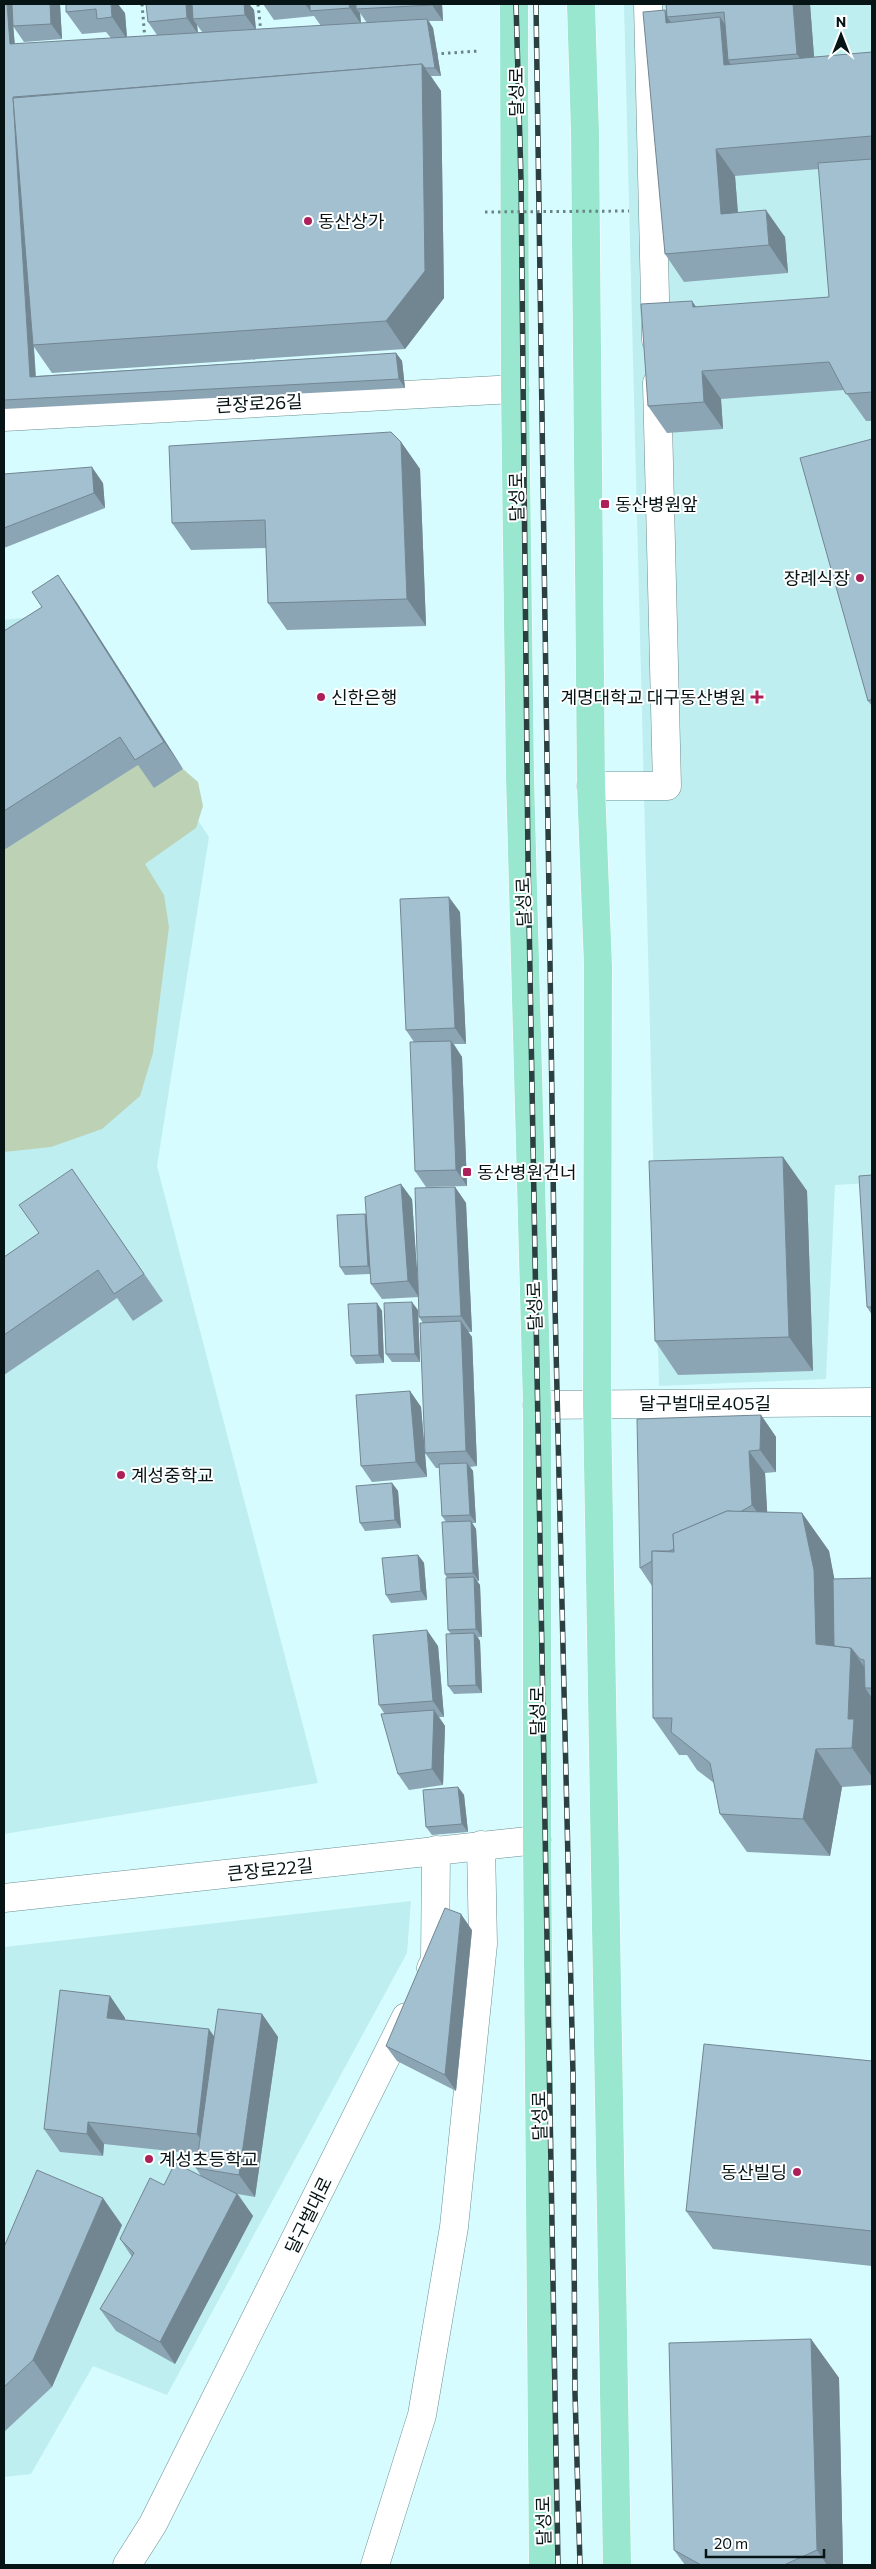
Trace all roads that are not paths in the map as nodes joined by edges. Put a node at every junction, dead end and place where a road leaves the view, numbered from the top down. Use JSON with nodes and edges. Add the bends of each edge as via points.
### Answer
{"nodes":[{"id":1,"x":514,"y":4,"type":"edge"},
{"id":2,"x":581,"y":4,"type":"edge"},
{"id":3,"x":648,"y":4,"type":"edge"},
{"id":4,"x":515,"y":390,"type":"junction"},
{"id":5,"x":4,"y":417,"type":"edge"},
{"id":6,"x":591,"y":786,"type":"junction"},
{"id":7,"x":872,"y":1402,"type":"edge"},
{"id":8,"x":598,"y":1404,"type":"junction"},
{"id":9,"x":537,"y":1405,"type":"junction"},
{"id":10,"x":537,"y":1840,"type":"junction"},
{"id":11,"x":481,"y":1845,"type":"junction"},
{"id":12,"x":436,"y":1850,"type":"junction"},
{"id":13,"x":4,"y":1898,"type":"edge"},
{"id":14,"x":127,"y":2565,"type":"edge"},
{"id":15,"x":375,"y":2565,"type":"edge"},
{"id":16,"x":543,"y":2565,"type":"edge"},
{"id":17,"x":617,"y":2565,"type":"edge"}],
"edges":[{"from":1,"to":4,"type":"main road","name":"달성로"},
{"from":2,"to":6,"type":"main road"},
{"from":3,"to":6,"type":"street","via":[[667,786]]},
{"from":4,"to":5,"type":"street","name":"큰장로26길"},
{"from":4,"to":9,"type":"main road","name":"달성로","via":[[520,777]]},
{"from":6,"to":8,"type":"main road","via":[[598,966]]},
{"from":7,"to":8,"type":"street","name":"달구벌대로405길"},
{"from":8,"to":9,"type":"street","name":"달구벌대로405길"},
{"from":8,"to":17,"type":"main road"},
{"from":9,"to":10,"type":"main road","name":"달성로"},
{"from":10,"to":11,"type":"street","name":"큰장로22길"},
{"from":10,"to":16,"type":"main road","name":"달성로"},
{"from":11,"to":12,"type":"street","name":"큰장로22길"},
{"from":11,"to":15,"type":"street","via":[[483,1944],[454,2227],[422,2415]]},
{"from":12,"to":13,"type":"street","name":"큰장로22길"},
{"from":12,"to":14,"type":"street","name":"달구벌대로","via":[[435,1960],[153,2524]]}]}
